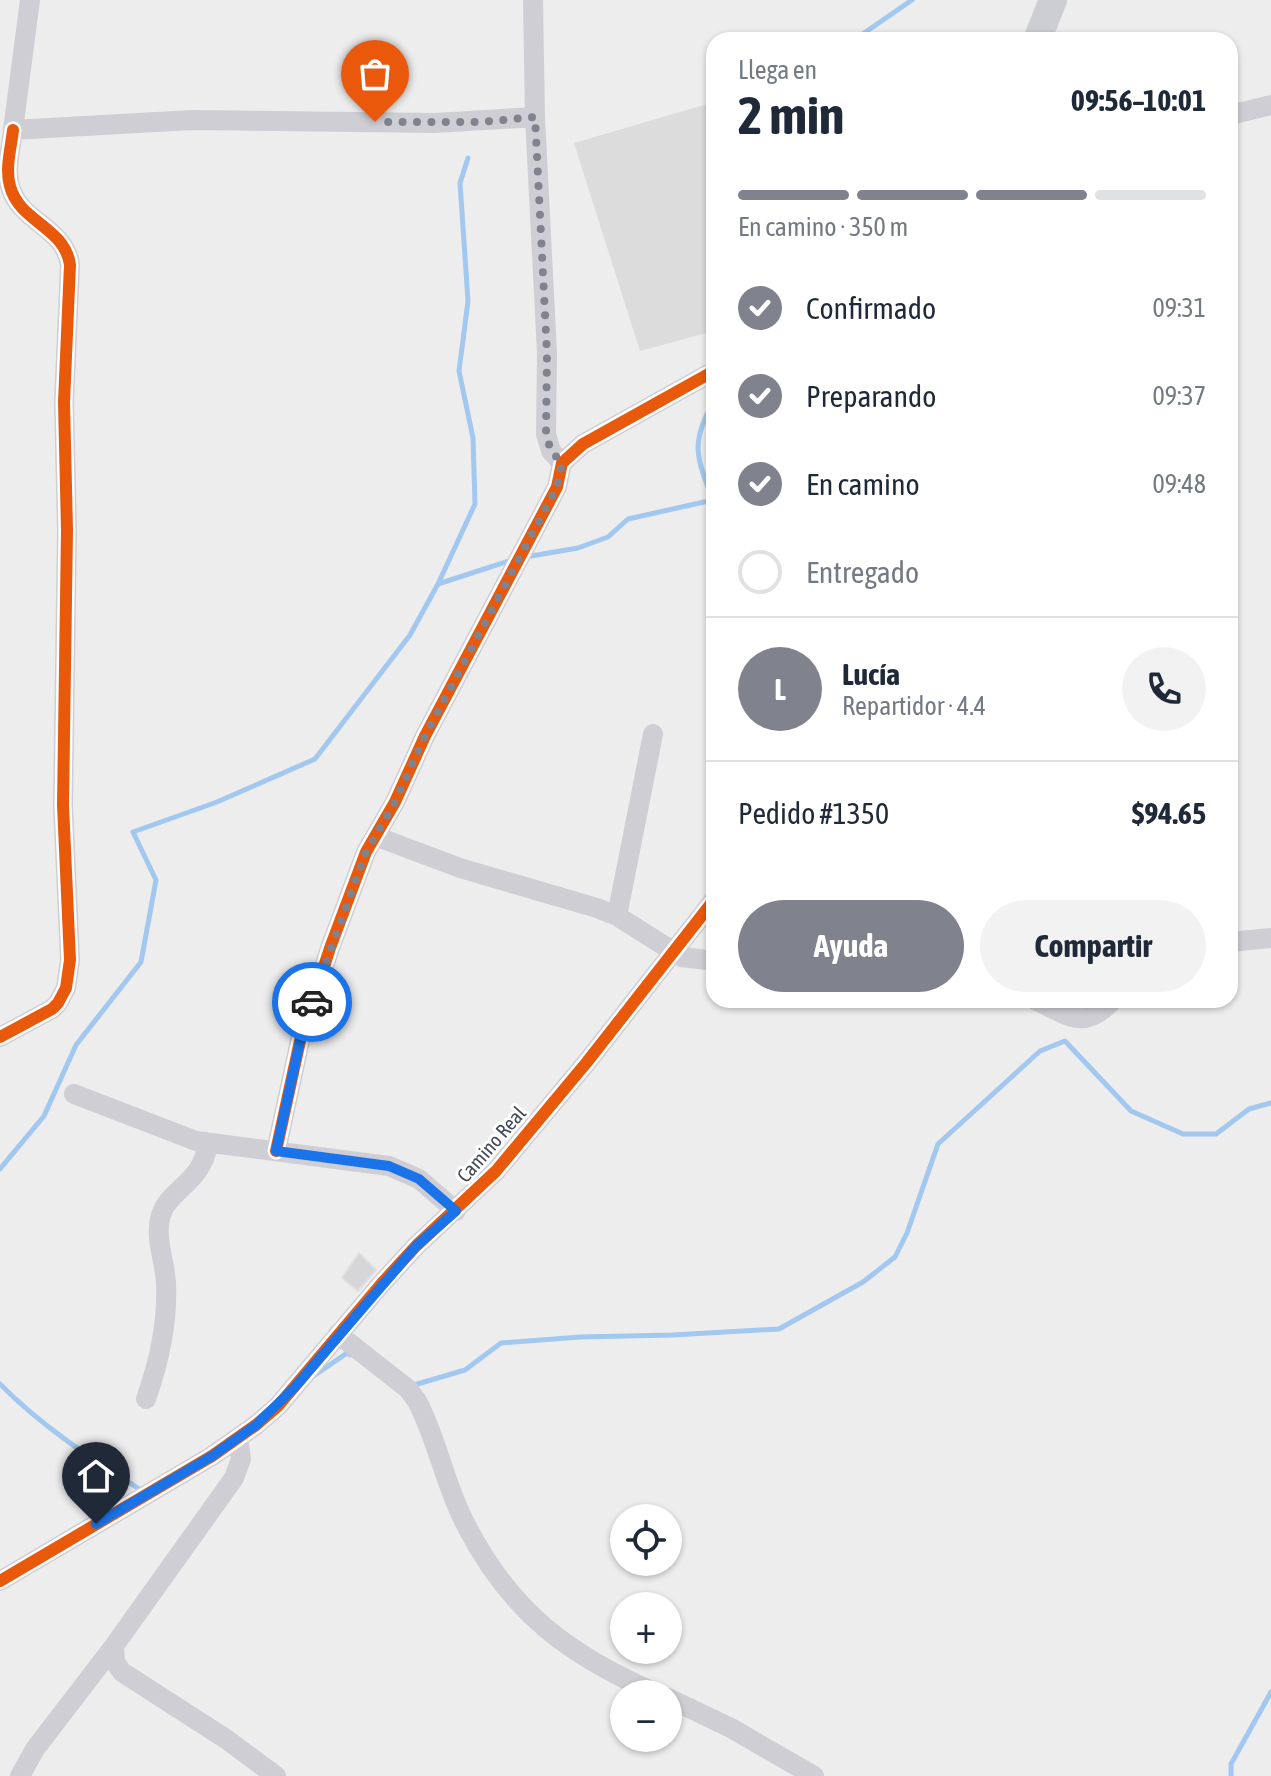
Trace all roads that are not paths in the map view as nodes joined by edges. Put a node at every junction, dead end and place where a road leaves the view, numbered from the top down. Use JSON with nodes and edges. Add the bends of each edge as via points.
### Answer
{"nodes":[{"id":1,"x":30,"y":0,"type":"edge"},
{"id":2,"x":533,"y":0,"type":"edge"},
{"id":3,"x":1053,"y":0,"type":"edge"},
{"id":4,"x":1040,"y":32,"type":"edge"},
{"id":5,"x":1271,"y":105,"type":"edge"},
{"id":6,"x":1238,"y":113,"type":"edge"},
{"id":7,"x":535,"y":117,"type":"junction"},
{"id":8,"x":13,"y":130,"type":"junction"},
{"id":9,"x":706,"y":375,"type":"edge"},
{"id":10,"x":562,"y":463,"type":"junction"},
{"id":11,"x":653,"y":734,"type":"dead end"},
{"id":12,"x":375,"y":836,"type":"junction"},
{"id":13,"x":706,"y":910,"type":"edge"},
{"id":14,"x":617,"y":916,"type":"junction"},
{"id":15,"x":1271,"y":938,"type":"edge"},
{"id":16,"x":1238,"y":941,"type":"edge"},
{"id":17,"x":674,"y":952,"type":"junction"},
{"id":18,"x":706,"y":960,"type":"edge"},
{"id":19,"x":1050,"y":1008,"type":"edge"},
{"id":20,"x":1104,"y":1008,"type":"edge"},
{"id":21,"x":0,"y":1037,"type":"edge"},
{"id":22,"x":74,"y":1094,"type":"dead end"},
{"id":23,"x":208,"y":1144,"type":"junction"},
{"id":24,"x":276,"y":1151,"type":"junction"},
{"id":25,"x":456,"y":1211,"type":"junction"},
{"id":26,"x":338,"y":1334,"type":"junction"},
{"id":27,"x":146,"y":1399,"type":"dead end"},
{"id":28,"x":238,"y":1438,"type":"junction"},
{"id":29,"x":0,"y":1581,"type":"edge"},
{"id":30,"x":114,"y":1646,"type":"junction"},
{"id":31,"x":626,"y":1680,"type":"edge"},
{"id":32,"x":682,"y":1705,"type":"edge"},
{"id":33,"x":20,"y":1776,"type":"edge"},
{"id":34,"x":276,"y":1776,"type":"edge"},
{"id":35,"x":814,"y":1776,"type":"edge"}],
"edges":[{"from":1,"to":8,"type":"street"},
{"from":2,"to":7,"type":"street"},
{"from":3,"to":4,"type":"street"},
{"from":5,"to":6,"type":"street"},
{"from":7,"to":8,"type":"street","via":[[435,123],[192,120]]},
{"from":7,"to":10,"type":"street","via":[[546,434]]},
{"from":8,"to":21,"type":"street","via":[[8,172],[13,195],[60,240],[70,265],[64,402],[63,805],[70,960],[58,1003]]},
{"from":9,"to":10,"type":"street","via":[[592,438]]},
{"from":10,"to":12,"type":"street","via":[[557,487]]},
{"from":11,"to":14,"type":"street"},
{"from":12,"to":14,"type":"street"},
{"from":12,"to":24,"type":"street","via":[[304,1028]]},
{"from":13,"to":17,"type":"street","name":"Camino Real"},
{"from":14,"to":17,"type":"street"},
{"from":15,"to":16,"type":"street"},
{"from":17,"to":18,"type":"street"},
{"from":17,"to":25,"type":"street","name":"Camino Real","via":[[496,1171]]},
{"from":19,"to":20,"type":"street","via":[[1080,1019]]},
{"from":22,"to":23,"type":"street"},
{"from":23,"to":24,"type":"street"},
{"from":23,"to":27,"type":"street","via":[[194,1177],[167,1202],[160,1218],[166,1309]]},
{"from":24,"to":25,"type":"street","via":[[389,1166],[419,1179]]},
{"from":25,"to":26,"type":"street","name":"Camino Real","via":[[416,1246]]},
{"from":26,"to":28,"type":"street","name":"Camino Real","via":[[278,1406]]},
{"from":26,"to":31,"type":"street","via":[[417,1401],[466,1525],[524,1608],[580,1656]]},
{"from":28,"to":29,"type":"street","name":"Camino Real"},
{"from":28,"to":30,"type":"street","via":[[241,1459],[234,1478]]},
{"from":30,"to":33,"type":"street"},
{"from":30,"to":34,"type":"street","via":[[122,1672]]},
{"from":32,"to":35,"type":"street"}]}
